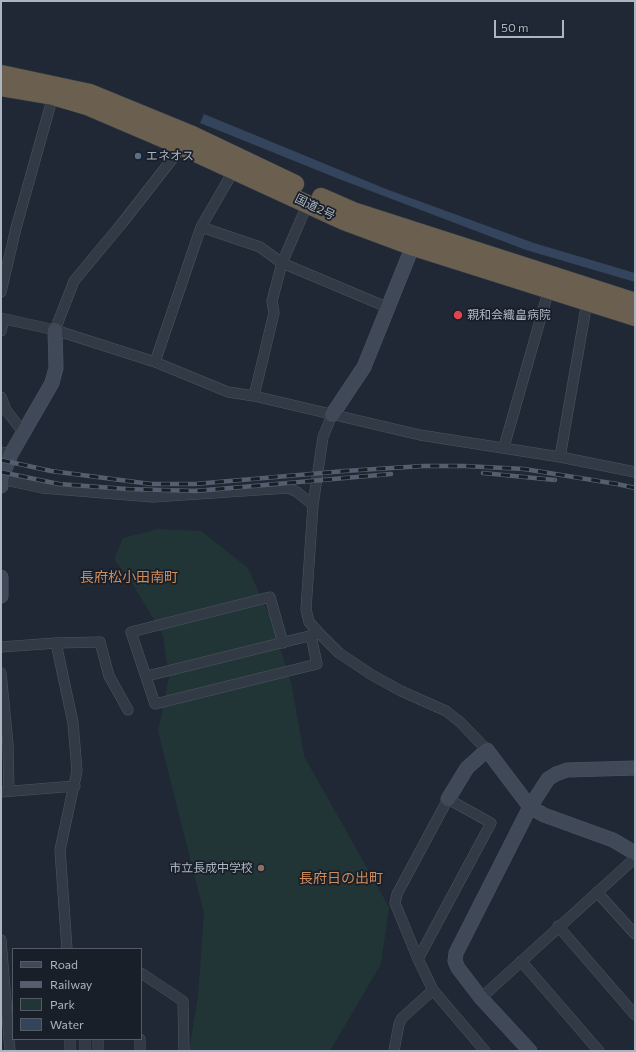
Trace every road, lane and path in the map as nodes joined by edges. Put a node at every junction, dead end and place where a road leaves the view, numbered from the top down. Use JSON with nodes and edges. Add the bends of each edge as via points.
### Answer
{"nodes":[{"id":1,"x":1,"y":74,"type":"edge"},
{"id":2,"x":1,"y":87,"type":"edge"},
{"id":3,"x":53,"y":96,"type":"junction"},
{"id":4,"x":187,"y":140,"type":"junction"},
{"id":5,"x":234,"y":170,"type":"junction"},
{"id":6,"x":308,"y":203,"type":"junction"},
{"id":7,"x":201,"y":227,"type":"junction"},
{"id":8,"x":416,"y":239,"type":"junction"},
{"id":9,"x":4,"y":262,"type":"edge"},
{"id":10,"x":282,"y":263,"type":"junction"},
{"id":11,"x":549,"y":289,"type":"junction"},
{"id":12,"x":1,"y":292,"type":"edge"},
{"id":13,"x":587,"y":302,"type":"junction"},
{"id":14,"x":635,"y":302,"type":"edge"},
{"id":15,"x":389,"y":308,"type":"junction"},
{"id":16,"x":635,"y":317,"type":"edge"},
{"id":17,"x":2,"y":319,"type":"edge"},
{"id":18,"x":55,"y":330,"type":"junction"},
{"id":19,"x":1,"y":331,"type":"edge"},
{"id":20,"x":155,"y":362,"type":"junction"},
{"id":21,"x":254,"y":396,"type":"junction"},
{"id":22,"x":1,"y":397,"type":"edge"},
{"id":23,"x":332,"y":415,"type":"junction"},
{"id":24,"x":23,"y":432,"type":"junction"},
{"id":25,"x":504,"y":447,"type":"junction"},
{"id":26,"x":6,"y":453,"type":"edge"},
{"id":27,"x":560,"y":457,"type":"junction"},
{"id":28,"x":635,"y":472,"type":"edge"},
{"id":29,"x":1,"y":479,"type":"edge"},
{"id":30,"x":1,"y":486,"type":"edge"},
{"id":31,"x":314,"y":505,"type":"junction"},
{"id":32,"x":1,"y":578,"type":"edge"},
{"id":33,"x":1,"y":596,"type":"edge"},
{"id":34,"x":315,"y":635,"type":"junction"},
{"id":35,"x":56,"y":643,"type":"junction"},
{"id":36,"x":283,"y":643,"type":"junction"},
{"id":37,"x":1,"y":647,"type":"edge"},
{"id":38,"x":1,"y":673,"type":"edge"},
{"id":39,"x":147,"y":676,"type":"junction"},
{"id":40,"x":128,"y":710,"type":"dead end"},
{"id":41,"x":487,"y":750,"type":"junction"},
{"id":42,"x":635,"y":768,"type":"edge"},
{"id":43,"x":75,"y":786,"type":"junction"},
{"id":44,"x":5,"y":791,"type":"edge"},
{"id":45,"x":448,"y":799,"type":"junction"},
{"id":46,"x":530,"y":807,"type":"junction"},
{"id":47,"x":635,"y":853,"type":"edge"},
{"id":48,"x":635,"y":858,"type":"edge"},
{"id":49,"x":597,"y":892,"type":"junction"},
{"id":50,"x":558,"y":926,"type":"junction"},
{"id":51,"x":635,"y":934,"type":"edge"},
{"id":52,"x":1,"y":940,"type":"edge"},
{"id":53,"x":69,"y":947,"type":"edge"},
{"id":54,"x":418,"y":959,"type":"junction"},
{"id":55,"x":521,"y":961,"type":"junction"},
{"id":56,"x":142,"y":974,"type":"edge"},
{"id":57,"x":433,"y":990,"type":"junction"},
{"id":58,"x":481,"y":998,"type":"junction"},
{"id":59,"x":635,"y":1015,"type":"edge"},
{"id":60,"x":70,"y":1040,"type":"edge"},
{"id":61,"x":85,"y":1040,"type":"edge"},
{"id":62,"x":98,"y":1040,"type":"edge"},
{"id":63,"x":140,"y":1040,"type":"edge"},
{"id":64,"x":10,"y":1051,"type":"edge"},
{"id":65,"x":70,"y":1051,"type":"edge"},
{"id":66,"x":86,"y":1051,"type":"edge"},
{"id":67,"x":98,"y":1051,"type":"edge"},
{"id":68,"x":140,"y":1051,"type":"edge"},
{"id":69,"x":184,"y":1051,"type":"edge"},
{"id":70,"x":394,"y":1051,"type":"edge"},
{"id":71,"x":485,"y":1051,"type":"edge"},
{"id":72,"x":530,"y":1051,"type":"edge"},
{"id":73,"x":599,"y":1051,"type":"edge"}],
"edges":[{"from":1,"to":4,"type":"highway","name":"国道2号","via":[[90,93]]},
{"from":2,"to":3,"type":"highway","name":"国道2号"},
{"from":3,"to":4,"type":"highway","name":"国道2号"},
{"from":3,"to":9,"type":"street"},
{"from":4,"to":5,"type":"highway","name":"国道2号"},
{"from":4,"to":8,"type":"highway","name":"国道2号"},
{"from":4,"to":18,"type":"street","via":[[74,281]]},
{"from":5,"to":6,"type":"highway","name":"国道2号"},
{"from":5,"to":7,"type":"street"},
{"from":6,"to":8,"type":"highway","name":"国道2号","via":[[344,221]]},
{"from":6,"to":10,"type":"street"},
{"from":7,"to":10,"type":"street","via":[[260,248]]},
{"from":7,"to":20,"type":"street"},
{"from":8,"to":11,"type":"highway","name":"国道2号"},
{"from":8,"to":14,"type":"highway","name":"国道2号"},
{"from":8,"to":15,"type":"street"},
{"from":9,"to":12,"type":"street"},
{"from":10,"to":15,"type":"street"},
{"from":10,"to":21,"type":"street","via":[[272,301],[274,313]]},
{"from":11,"to":13,"type":"highway","name":"国道2号"},
{"from":11,"to":25,"type":"street"},
{"from":13,"to":16,"type":"highway","name":"国道2号"},
{"from":13,"to":27,"type":"street"},
{"from":15,"to":23,"type":"street","via":[[364,367]]},
{"from":17,"to":18,"type":"street"},
{"from":17,"to":19,"type":"street"},
{"from":18,"to":20,"type":"street"},
{"from":18,"to":24,"type":"street","via":[[56,368],[52,383]]},
{"from":20,"to":21,"type":"street","via":[[228,392]]},
{"from":21,"to":23,"type":"street"},
{"from":22,"to":24,"type":"street","via":[[6,410]]},
{"from":23,"to":25,"type":"street","via":[[420,435]]},
{"from":23,"to":31,"type":"street","via":[[323,437]]},
{"from":24,"to":26,"type":"street"},
{"from":25,"to":27,"type":"street"},
{"from":26,"to":29,"type":"street"},
{"from":27,"to":28,"type":"street"},
{"from":29,"to":30,"type":"street"},
{"from":29,"to":31,"type":"street","via":[[42,488],[153,497],[288,488]]},
{"from":31,"to":34,"type":"street","via":[[306,609]]},
{"from":32,"to":33,"type":"street"},
{"from":34,"to":36,"type":"street"},
{"from":34,"to":39,"type":"street","via":[[317,664],[302,668],[154,704]]},
{"from":34,"to":41,"type":"street","via":[[372,675],[446,711]]},
{"from":35,"to":37,"type":"street"},
{"from":35,"to":40,"type":"street","via":[[100,642],[109,676]]},
{"from":35,"to":43,"type":"street","via":[[73,723],[77,771]]},
{"from":36,"to":39,"type":"street"},
{"from":36,"to":39,"type":"street","via":[[270,597],[131,632]]},
{"from":38,"to":44,"type":"street","via":[[8,744]]},
{"from":41,"to":45,"type":"street","via":[[467,768]]},
{"from":41,"to":46,"type":"street"},
{"from":42,"to":46,"type":"street","via":[[567,770],[556,774],[548,779]]},
{"from":43,"to":44,"type":"street"},
{"from":43,"to":53,"type":"street","via":[[60,850]]},
{"from":45,"to":54,"type":"street","via":[[397,894],[395,903]]},
{"from":45,"to":54,"type":"street","via":[[491,823]]},
{"from":46,"to":47,"type":"street","via":[[544,815],[613,840]]},
{"from":46,"to":58,"type":"street","via":[[456,952],[455,961],[458,968]]},
{"from":48,"to":49,"type":"street"},
{"from":49,"to":50,"type":"street"},
{"from":49,"to":51,"type":"street"},
{"from":50,"to":55,"type":"street"},
{"from":50,"to":59,"type":"street"},
{"from":52,"to":64,"type":"street"},
{"from":54,"to":57,"type":"street"},
{"from":55,"to":58,"type":"street"},
{"from":55,"to":73,"type":"street"},
{"from":56,"to":69,"type":"street","via":[[183,1001]]},
{"from":57,"to":70,"type":"street","via":[[402,1018]]},
{"from":57,"to":71,"type":"street"},
{"from":58,"to":72,"type":"street"},
{"from":60,"to":65,"type":"street"},
{"from":61,"to":66,"type":"street"},
{"from":62,"to":67,"type":"street"},
{"from":63,"to":68,"type":"street"}]}
